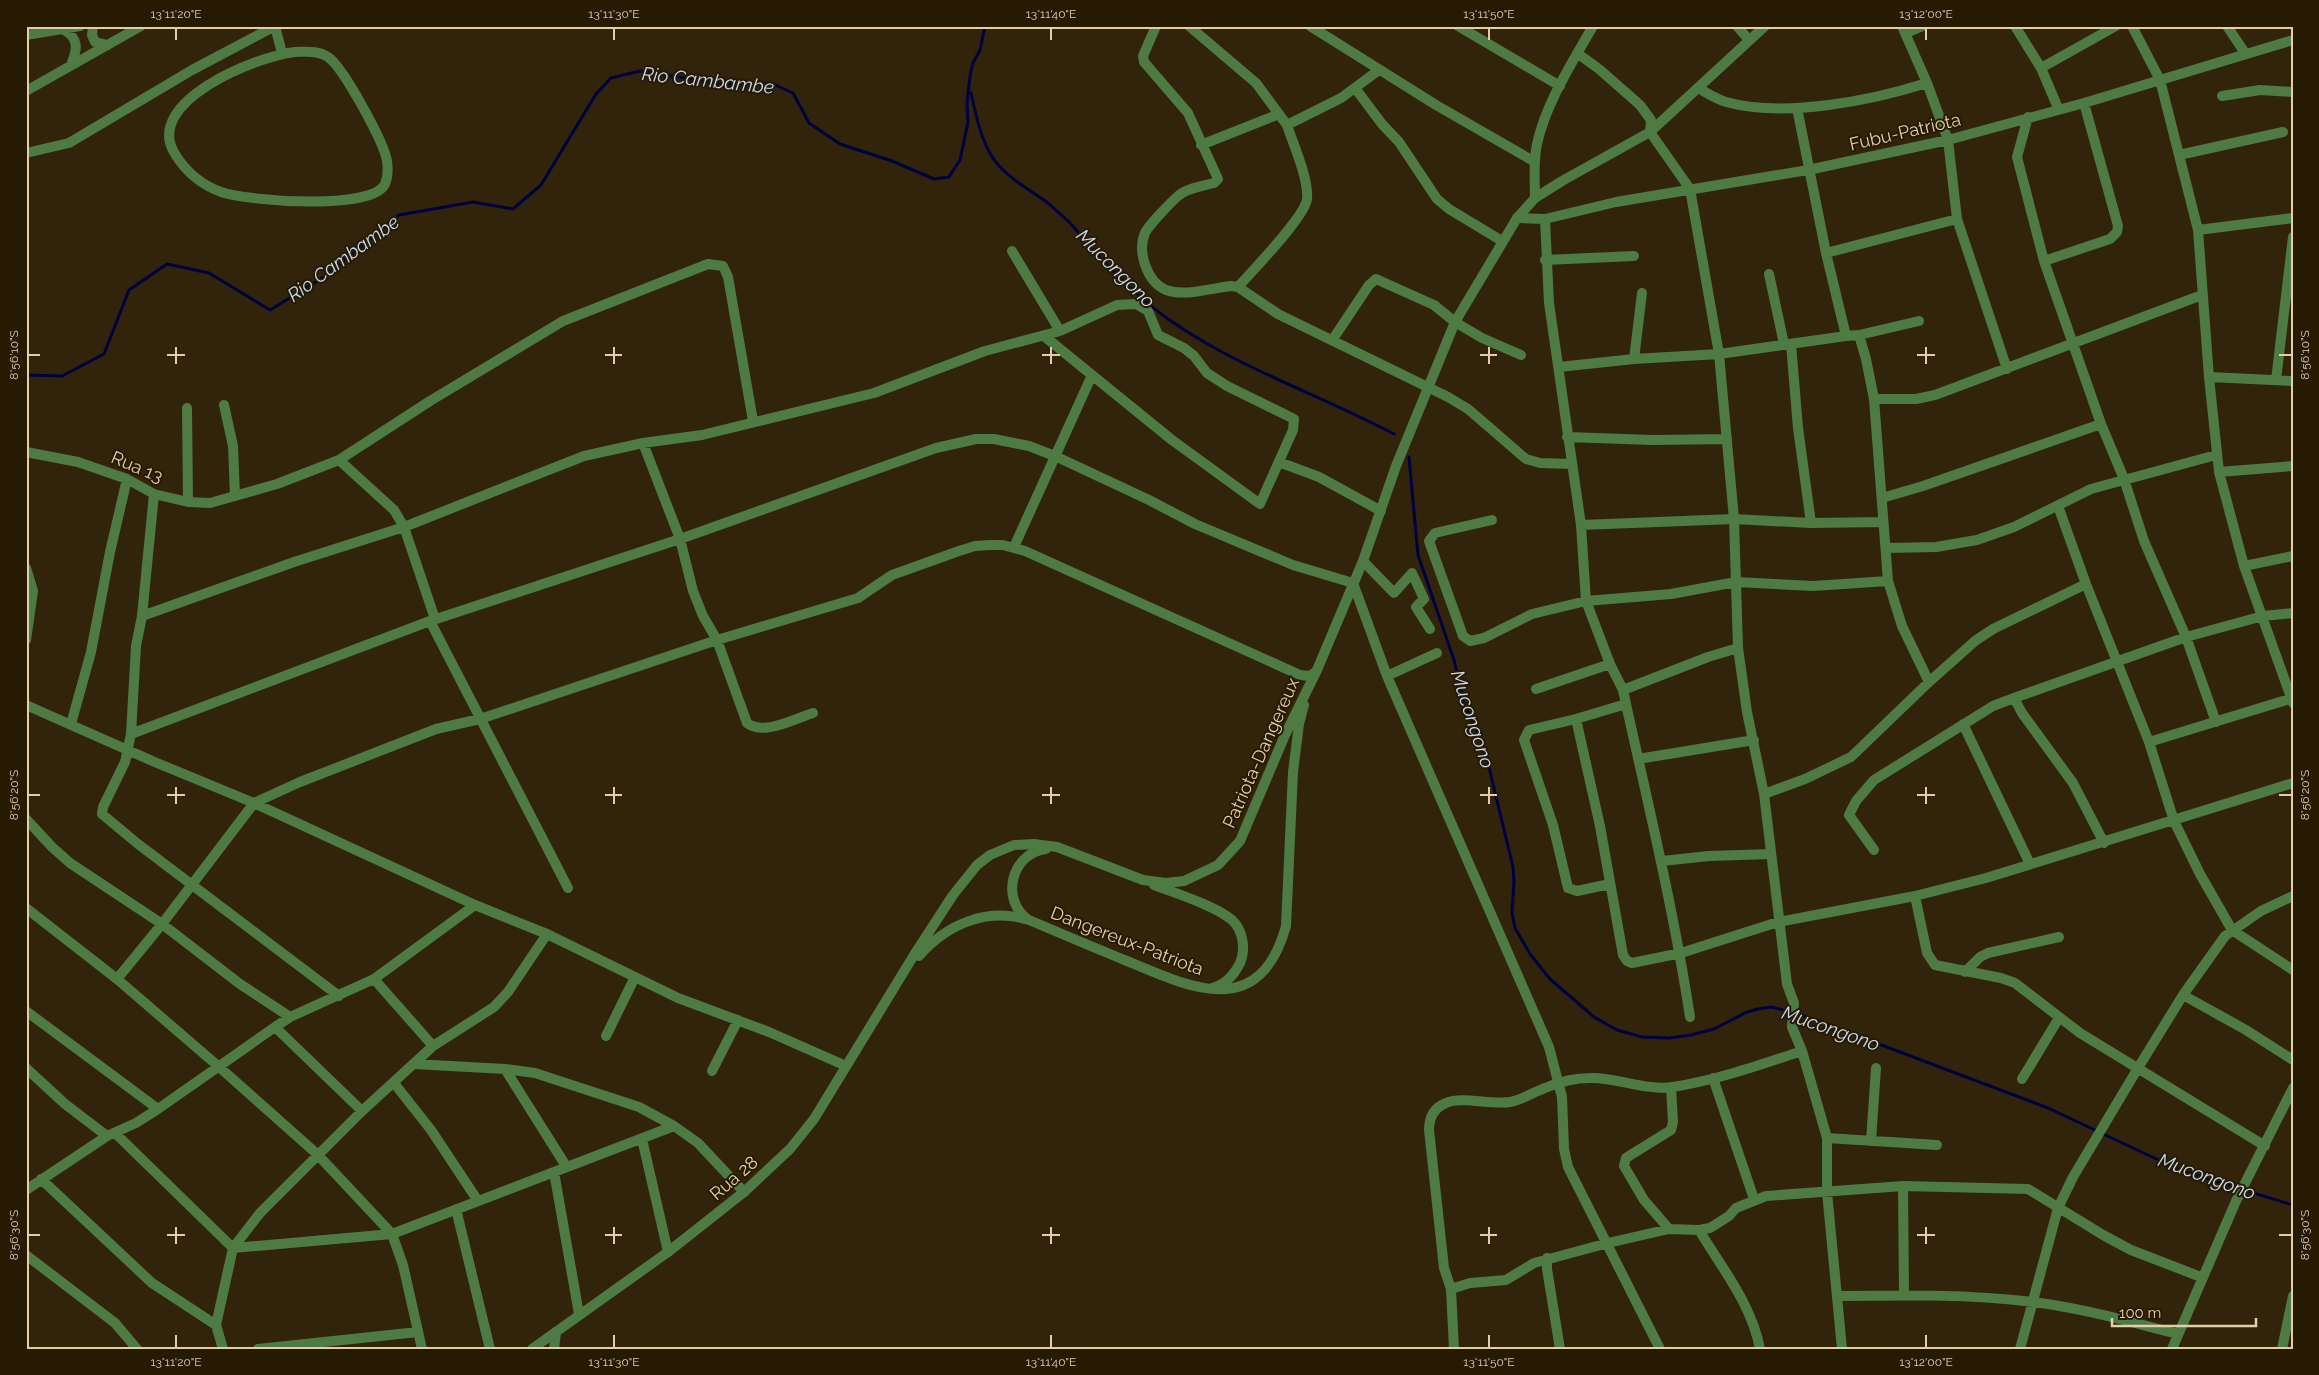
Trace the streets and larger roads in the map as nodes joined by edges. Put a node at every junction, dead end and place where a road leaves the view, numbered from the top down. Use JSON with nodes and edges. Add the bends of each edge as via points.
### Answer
{"nodes":[{"id":1,"x":80,"y":26,"type":"edge"},
{"id":2,"x":93,"y":26,"type":"edge"},
{"id":3,"x":141,"y":26,"type":"edge"},
{"id":4,"x":275,"y":26,"type":"edge"},
{"id":5,"x":1156,"y":26,"type":"edge"},
{"id":6,"x":1189,"y":26,"type":"edge"},
{"id":7,"x":1310,"y":26,"type":"edge"},
{"id":8,"x":1458,"y":26,"type":"edge"},
{"id":9,"x":1593,"y":26,"type":"edge"},
{"id":10,"x":1737,"y":26,"type":"edge"},
{"id":11,"x":1765,"y":26,"type":"edge"},
{"id":12,"x":1923,"y":26,"type":"edge"},
{"id":13,"x":2015,"y":26,"type":"edge"},
{"id":14,"x":2116,"y":26,"type":"edge"},
{"id":15,"x":2132,"y":26,"type":"edge"},
{"id":16,"x":2227,"y":26,"type":"edge"},
{"id":17,"x":64,"y":30,"type":"junction"},
{"id":18,"x":1904,"y":30,"type":"edge"},
{"id":19,"x":26,"y":35,"type":"edge"},
{"id":20,"x":1749,"y":40,"type":"junction"},
{"id":21,"x":2293,"y":40,"type":"edge"},
{"id":22,"x":108,"y":45,"type":"junction"},
{"id":23,"x":282,"y":53,"type":"junction"},
{"id":24,"x":1577,"y":53,"type":"junction"},
{"id":25,"x":2245,"y":53,"type":"junction"},
{"id":26,"x":71,"y":65,"type":"junction"},
{"id":27,"x":2041,"y":68,"type":"junction"},
{"id":28,"x":1379,"y":70,"type":"junction"},
{"id":29,"x":2160,"y":80,"type":"junction"},
{"id":30,"x":1927,"y":83,"type":"junction"},
{"id":31,"x":1560,"y":86,"type":"junction"},
{"id":32,"x":1355,"y":88,"type":"junction"},
{"id":33,"x":1698,"y":88,"type":"junction"},
{"id":34,"x":26,"y":90,"type":"edge"},
{"id":35,"x":2293,"y":92,"type":"edge"},
{"id":36,"x":2222,"y":96,"type":"dead end"},
{"id":37,"x":2084,"y":103,"type":"junction"},
{"id":38,"x":1797,"y":108,"type":"junction"},
{"id":39,"x":2058,"y":108,"type":"junction"},
{"id":40,"x":1279,"y":114,"type":"junction"},
{"id":41,"x":2028,"y":117,"type":"junction"},
{"id":42,"x":1286,"y":125,"type":"junction"},
{"id":43,"x":1650,"y":132,"type":"junction"},
{"id":44,"x":2283,"y":132,"type":"dead end"},
{"id":45,"x":1948,"y":140,"type":"junction"},
{"id":46,"x":1201,"y":145,"type":"junction"},
{"id":47,"x":26,"y":154,"type":"edge"},
{"id":48,"x":2179,"y":155,"type":"junction"},
{"id":49,"x":1535,"y":162,"type":"junction"},
{"id":50,"x":1808,"y":170,"type":"junction"},
{"id":51,"x":1690,"y":189,"type":"junction"},
{"id":52,"x":1535,"y":198,"type":"junction"},
{"id":53,"x":1517,"y":218,"type":"junction"},
{"id":54,"x":2293,"y":218,"type":"edge"},
{"id":55,"x":1545,"y":219,"type":"junction"},
{"id":56,"x":1957,"y":219,"type":"junction"},
{"id":57,"x":2198,"y":230,"type":"junction"},
{"id":58,"x":2293,"y":237,"type":"edge"},
{"id":59,"x":1502,"y":241,"type":"junction"},
{"id":60,"x":1012,"y":250,"type":"dead end"},
{"id":61,"x":1826,"y":253,"type":"junction"},
{"id":62,"x":1634,"y":256,"type":"dead end"},
{"id":63,"x":1546,"y":260,"type":"junction"},
{"id":64,"x":2044,"y":261,"type":"junction"},
{"id":65,"x":1769,"y":274,"type":"dead end"},
{"id":66,"x":1238,"y":287,"type":"junction"},
{"id":67,"x":1642,"y":292,"type":"dead end"},
{"id":68,"x":2202,"y":295,"type":"junction"},
{"id":69,"x":1919,"y":321,"type":"dead end"},
{"id":70,"x":1455,"y":322,"type":"junction"},
{"id":71,"x":1060,"y":331,"type":"junction"},
{"id":72,"x":1859,"y":335,"type":"junction"},
{"id":73,"x":1044,"y":336,"type":"junction"},
{"id":74,"x":1846,"y":336,"type":"junction"},
{"id":75,"x":1332,"y":339,"type":"junction"},
{"id":76,"x":1787,"y":344,"type":"junction"},
{"id":77,"x":2074,"y":344,"type":"junction"},
{"id":78,"x":1719,"y":354,"type":"junction"},
{"id":79,"x":1521,"y":355,"type":"dead end"},
{"id":80,"x":1634,"y":359,"type":"junction"},
{"id":81,"x":1559,"y":368,"type":"junction"},
{"id":82,"x":2007,"y":369,"type":"junction"},
{"id":83,"x":1092,"y":375,"type":"junction"},
{"id":84,"x":2209,"y":377,"type":"junction"},
{"id":85,"x":2276,"y":380,"type":"junction"},
{"id":86,"x":2293,"y":381,"type":"edge"},
{"id":87,"x":1428,"y":388,"type":"junction"},
{"id":88,"x":1874,"y":398,"type":"junction"},
{"id":89,"x":224,"y":404,"type":"dead end"},
{"id":90,"x":187,"y":408,"type":"dead end"},
{"id":91,"x":753,"y":421,"type":"junction"},
{"id":92,"x":2101,"y":424,"type":"junction"},
{"id":93,"x":1567,"y":436,"type":"junction"},
{"id":94,"x":1727,"y":439,"type":"junction"},
{"id":95,"x":644,"y":443,"type":"junction"},
{"id":96,"x":26,"y":452,"type":"edge"},
{"id":97,"x":2216,"y":455,"type":"junction"},
{"id":98,"x":1055,"y":456,"type":"junction"},
{"id":99,"x":339,"y":460,"type":"junction"},
{"id":100,"x":1279,"y":462,"type":"junction"},
{"id":101,"x":1572,"y":464,"type":"junction"},
{"id":102,"x":2293,"y":466,"type":"edge"},
{"id":103,"x":2219,"y":472,"type":"junction"},
{"id":104,"x":127,"y":479,"type":"junction"},
{"id":105,"x":2124,"y":479,"type":"junction"},
{"id":106,"x":154,"y":494,"type":"junction"},
{"id":107,"x":235,"y":496,"type":"junction"},
{"id":108,"x":1882,"y":498,"type":"junction"},
{"id":109,"x":188,"y":502,"type":"junction"},
{"id":110,"x":2058,"y":506,"type":"junction"},
{"id":111,"x":1380,"y":511,"type":"junction"},
{"id":112,"x":1734,"y":519,"type":"junction"},
{"id":113,"x":1492,"y":520,"type":"dead end"},
{"id":114,"x":1883,"y":522,"type":"junction"},
{"id":115,"x":1811,"y":523,"type":"junction"},
{"id":116,"x":1581,"y":525,"type":"junction"},
{"id":117,"x":404,"y":527,"type":"junction"},
{"id":118,"x":680,"y":539,"type":"junction"},
{"id":119,"x":1014,"y":547,"type":"junction"},
{"id":120,"x":1886,"y":548,"type":"junction"},
{"id":121,"x":2293,"y":556,"type":"edge"},
{"id":122,"x":1363,"y":562,"type":"junction"},
{"id":123,"x":2244,"y":566,"type":"junction"},
{"id":124,"x":26,"y":568,"type":"edge"},
{"id":125,"x":1888,"y":581,"type":"junction"},
{"id":126,"x":1736,"y":582,"type":"junction"},
{"id":127,"x":1353,"y":583,"type":"junction"},
{"id":128,"x":2086,"y":584,"type":"junction"},
{"id":129,"x":1586,"y":601,"type":"junction"},
{"id":130,"x":2293,"y":613,"type":"edge"},
{"id":131,"x":142,"y":616,"type":"junction"},
{"id":132,"x":2263,"y":616,"type":"junction"},
{"id":133,"x":432,"y":620,"type":"junction"},
{"id":134,"x":28,"y":628,"type":"edge"},
{"id":135,"x":1430,"y":629,"type":"dead end"},
{"id":136,"x":2186,"y":637,"type":"junction"},
{"id":137,"x":26,"y":640,"type":"edge"},
{"id":138,"x":717,"y":640,"type":"junction"},
{"id":139,"x":1738,"y":648,"type":"junction"},
{"id":140,"x":1437,"y":653,"type":"dead end"},
{"id":141,"x":2118,"y":662,"type":"junction"},
{"id":142,"x":1610,"y":664,"type":"junction"},
{"id":143,"x":1314,"y":673,"type":"junction"},
{"id":144,"x":1387,"y":676,"type":"junction"},
{"id":145,"x":1929,"y":682,"type":"junction"},
{"id":146,"x":1536,"y":688,"type":"dead end"},
{"id":147,"x":1623,"y":690,"type":"junction"},
{"id":148,"x":2014,"y":698,"type":"junction"},
{"id":149,"x":2292,"y":699,"type":"edge"},
{"id":150,"x":26,"y":704,"type":"edge"},
{"id":151,"x":1626,"y":704,"type":"junction"},
{"id":152,"x":813,"y":713,"type":"dead end"},
{"id":153,"x":480,"y":719,"type":"junction"},
{"id":154,"x":1576,"y":719,"type":"junction"},
{"id":155,"x":2216,"y":722,"type":"junction"},
{"id":156,"x":71,"y":724,"type":"junction"},
{"id":157,"x":1963,"y":724,"type":"junction"},
{"id":158,"x":131,"y":734,"type":"junction"},
{"id":159,"x":1754,"y":740,"type":"junction"},
{"id":160,"x":2149,"y":742,"type":"junction"},
{"id":161,"x":128,"y":749,"type":"junction"},
{"id":162,"x":1638,"y":759,"type":"junction"},
{"id":163,"x":2293,"y":783,"type":"edge"},
{"id":164,"x":1764,"y":794,"type":"junction"},
{"id":165,"x":254,"y":803,"type":"junction"},
{"id":166,"x":26,"y":819,"type":"edge"},
{"id":167,"x":2174,"y":821,"type":"junction"},
{"id":168,"x":2104,"y":843,"type":"junction"},
{"id":169,"x":1057,"y":847,"type":"junction"},
{"id":170,"x":1874,"y":850,"type":"dead end"},
{"id":171,"x":1771,"y":854,"type":"junction"},
{"id":172,"x":1662,"y":861,"type":"junction"},
{"id":173,"x":2030,"y":864,"type":"junction"},
{"id":174,"x":1143,"y":880,"type":"junction"},
{"id":175,"x":192,"y":884,"type":"junction"},
{"id":176,"x":1610,"y":884,"type":"junction"},
{"id":177,"x":568,"y":888,"type":"dead end"},
{"id":178,"x":1915,"y":896,"type":"junction"},
{"id":179,"x":2293,"y":896,"type":"edge"},
{"id":180,"x":475,"y":905,"type":"junction"},
{"id":181,"x":26,"y":908,"type":"edge"},
{"id":182,"x":1029,"y":920,"type":"junction"},
{"id":183,"x":1778,"y":922,"type":"junction"},
{"id":184,"x":162,"y":924,"type":"junction"},
{"id":185,"x":2232,"y":930,"type":"junction"},
{"id":186,"x":547,"y":934,"type":"junction"},
{"id":187,"x":2059,"y":937,"type":"dead end"},
{"id":188,"x":1681,"y":953,"type":"junction"},
{"id":189,"x":2293,"y":970,"type":"edge"},
{"id":190,"x":1965,"y":972,"type":"junction"},
{"id":191,"x":635,"y":977,"type":"junction"},
{"id":192,"x":117,"y":978,"type":"junction"},
{"id":193,"x":900,"y":978,"type":"junction"},
{"id":194,"x":374,"y":979,"type":"junction"},
{"id":195,"x":1204,"y":989,"type":"junction"},
{"id":196,"x":2183,"y":995,"type":"junction"},
{"id":197,"x":338,"y":996,"type":"junction"},
{"id":198,"x":26,"y":1011,"type":"edge"},
{"id":199,"x":290,"y":1017,"type":"junction"},
{"id":200,"x":1690,"y":1017,"type":"dead end"},
{"id":201,"x":2059,"y":1018,"type":"junction"},
{"id":202,"x":738,"y":1020,"type":"junction"},
{"id":203,"x":275,"y":1026,"type":"junction"},
{"id":204,"x":606,"y":1036,"type":"dead end"},
{"id":205,"x":433,"y":1046,"type":"junction"},
{"id":206,"x":1802,"y":1051,"type":"junction"},
{"id":207,"x":2293,"y":1060,"type":"edge"},
{"id":208,"x":414,"y":1064,"type":"junction"},
{"id":209,"x":218,"y":1066,"type":"junction"},
{"id":210,"x":846,"y":1066,"type":"junction"},
{"id":211,"x":26,"y":1068,"type":"edge"},
{"id":212,"x":505,"y":1068,"type":"junction"},
{"id":213,"x":1876,"y":1068,"type":"dead end"},
{"id":214,"x":2138,"y":1068,"type":"junction"},
{"id":215,"x":712,"y":1071,"type":"dead end"},
{"id":216,"x":1712,"y":1078,"type":"junction"},
{"id":217,"x":2022,"y":1079,"type":"dead end"},
{"id":218,"x":394,"y":1083,"type":"junction"},
{"id":219,"x":1558,"y":1083,"type":"junction"},
{"id":220,"x":1671,"y":1087,"type":"junction"},
{"id":221,"x":2293,"y":1088,"type":"edge"},
{"id":222,"x":158,"y":1109,"type":"junction"},
{"id":223,"x":362,"y":1111,"type":"junction"},
{"id":224,"x":674,"y":1126,"type":"junction"},
{"id":225,"x":111,"y":1135,"type":"junction"},
{"id":226,"x":1827,"y":1138,"type":"junction"},
{"id":227,"x":642,"y":1140,"type":"junction"},
{"id":228,"x":1870,"y":1141,"type":"junction"},
{"id":229,"x":1937,"y":1146,"type":"dead end"},
{"id":230,"x":2265,"y":1146,"type":"junction"},
{"id":231,"x":317,"y":1154,"type":"junction"},
{"id":232,"x":566,"y":1166,"type":"junction"},
{"id":233,"x":554,"y":1172,"type":"junction"},
{"id":234,"x":41,"y":1179,"type":"junction"},
{"id":235,"x":1903,"y":1186,"type":"junction"},
{"id":236,"x":26,"y":1190,"type":"edge"},
{"id":237,"x":744,"y":1192,"type":"junction"},
{"id":238,"x":1827,"y":1192,"type":"junction"},
{"id":239,"x":1754,"y":1199,"type":"junction"},
{"id":240,"x":478,"y":1201,"type":"junction"},
{"id":241,"x":2058,"y":1208,"type":"junction"},
{"id":242,"x":456,"y":1210,"type":"junction"},
{"id":243,"x":1669,"y":1230,"type":"junction"},
{"id":244,"x":1699,"y":1230,"type":"junction"},
{"id":245,"x":392,"y":1234,"type":"junction"},
{"id":246,"x":1608,"y":1243,"type":"junction"},
{"id":247,"x":233,"y":1248,"type":"junction"},
{"id":248,"x":668,"y":1252,"type":"junction"},
{"id":249,"x":1547,"y":1258,"type":"junction"},
{"id":250,"x":28,"y":1260,"type":"edge"},
{"id":251,"x":2202,"y":1277,"type":"junction"},
{"id":252,"x":1451,"y":1289,"type":"junction"},
{"id":253,"x":1904,"y":1295,"type":"junction"},
{"id":254,"x":1836,"y":1296,"type":"junction"},
{"id":255,"x":2293,"y":1296,"type":"edge"},
{"id":256,"x":2033,"y":1302,"type":"junction"},
{"id":257,"x":579,"y":1314,"type":"junction"},
{"id":258,"x":216,"y":1325,"type":"junction"},
{"id":259,"x":418,"y":1332,"type":"junction"},
{"id":260,"x":556,"y":1332,"type":"junction"},
{"id":261,"x":2178,"y":1334,"type":"junction"},
{"id":262,"x":137,"y":1349,"type":"edge"},
{"id":263,"x":223,"y":1349,"type":"edge"},
{"id":264,"x":258,"y":1349,"type":"edge"},
{"id":265,"x":422,"y":1349,"type":"edge"},
{"id":266,"x":490,"y":1349,"type":"edge"},
{"id":267,"x":532,"y":1349,"type":"edge"},
{"id":268,"x":554,"y":1349,"type":"edge"},
{"id":269,"x":1454,"y":1349,"type":"edge"},
{"id":270,"x":1560,"y":1349,"type":"edge"},
{"id":271,"x":1660,"y":1349,"type":"edge"},
{"id":272,"x":1760,"y":1349,"type":"edge"},
{"id":273,"x":1842,"y":1349,"type":"edge"},
{"id":274,"x":2020,"y":1349,"type":"edge"},
{"id":275,"x":2172,"y":1349,"type":"edge"},
{"id":276,"x":2282,"y":1349,"type":"edge"}],
"edges":[{"from":1,"to":17,"type":"street"},
{"from":2,"to":22,"type":"street","via":[[95,42]]},
{"from":3,"to":22,"type":"street"},
{"from":4,"to":23,"type":"street"},
{"from":4,"to":47,"type":"street","via":[[192,70],[69,143]]},
{"from":5,"to":46,"type":"street","via":[[1143,56],[1144,62],[1182,105]]},
{"from":6,"to":40,"type":"street","via":[[1256,83]]},
{"from":7,"to":28,"type":"street"},
{"from":8,"to":31,"type":"street"},
{"from":9,"to":24,"type":"street"},
{"from":10,"to":20,"type":"street"},
{"from":11,"to":20,"type":"street"},
{"from":12,"to":18,"type":"street"},
{"from":13,"to":27,"type":"street"},
{"from":14,"to":27,"type":"street"},
{"from":15,"to":29,"type":"street"},
{"from":16,"to":25,"type":"street"},
{"from":17,"to":19,"type":"street"},
{"from":17,"to":26,"type":"street","via":[[74,37],[76,44]]},
{"from":18,"to":30,"type":"street"},
{"from":20,"to":33,"type":"street"},
{"from":21,"to":25,"type":"street","name":"Fubu-Patriota"},
{"from":22,"to":26,"type":"street"},
{"from":23,"to":23,"type":"street","via":[[318,52],[337,65],[382,145],[388,173],[378,193],[332,201],[244,198],[220,191],[183,167],[170,146],[168,133],[174,116],[186,102],[204,88],[248,64]]},
{"from":24,"to":31,"type":"street"},
{"from":24,"to":43,"type":"street","via":[[1640,105],[1651,120]]},
{"from":25,"to":29,"type":"street","name":"Fubu-Patriota"},
{"from":26,"to":34,"type":"street"},
{"from":27,"to":39,"type":"street"},
{"from":28,"to":32,"type":"street"},
{"from":28,"to":49,"type":"street"},
{"from":29,"to":37,"type":"street","name":"Fubu-Patriota"},
{"from":29,"to":48,"type":"street"},
{"from":30,"to":38,"type":"street","via":[[1887,95]]},
{"from":30,"to":45,"type":"street"},
{"from":31,"to":49,"type":"street","via":[[1543,124]]},
{"from":32,"to":42,"type":"street"},
{"from":32,"to":59,"type":"street","via":[[1399,142],[1437,199]]},
{"from":33,"to":38,"type":"street","via":[[1724,102]]},
{"from":33,"to":43,"type":"street"},
{"from":35,"to":36,"type":"street","via":[[2260,90]]},
{"from":37,"to":39,"type":"street","name":"Fubu-Patriota"},
{"from":37,"to":64,"type":"street","via":[[2118,232],[2110,239]]},
{"from":38,"to":50,"type":"street"},
{"from":39,"to":41,"type":"street","name":"Fubu-Patriota"},
{"from":40,"to":42,"type":"street"},
{"from":40,"to":46,"type":"street"},
{"from":41,"to":45,"type":"street","name":"Fubu-Patriota"},
{"from":41,"to":64,"type":"street","via":[[2017,157]]},
{"from":42,"to":66,"type":"street","via":[[1306,187],[1307,200],[1295,221]]},
{"from":43,"to":51,"type":"street"},
{"from":43,"to":52,"type":"street"},
{"from":44,"to":48,"type":"street"},
{"from":45,"to":50,"type":"street","name":"Fubu-Patriota"},
{"from":45,"to":56,"type":"street"},
{"from":46,"to":66,"type":"street","via":[[1218,179],[1179,195],[1145,233],[1142,250],[1146,270],[1158,285],[1167,290],[1186,292]]},
{"from":48,"to":57,"type":"street"},
{"from":49,"to":52,"type":"street"},
{"from":50,"to":51,"type":"street","name":"Fubu-Patriota"},
{"from":50,"to":61,"type":"street"},
{"from":51,"to":55,"type":"street","name":"Fubu-Patriota"},
{"from":51,"to":78,"type":"street"},
{"from":52,"to":53,"type":"street"},
{"from":53,"to":55,"type":"street","name":"Fubu-Patriota"},
{"from":53,"to":59,"type":"street"},
{"from":54,"to":57,"type":"street"},
{"from":55,"to":63,"type":"street"},
{"from":56,"to":61,"type":"street"},
{"from":56,"to":82,"type":"street"},
{"from":57,"to":68,"type":"street"},
{"from":58,"to":85,"type":"street"},
{"from":59,"to":70,"type":"street"},
{"from":60,"to":71,"type":"street"},
{"from":61,"to":74,"type":"street"},
{"from":62,"to":63,"type":"street"},
{"from":63,"to":81,"type":"street","via":[[1552,333]]},
{"from":64,"to":77,"type":"street"},
{"from":65,"to":76,"type":"street"},
{"from":66,"to":75,"type":"street","via":[[1278,314]]},
{"from":67,"to":80,"type":"street"},
{"from":68,"to":77,"type":"street"},
{"from":68,"to":84,"type":"street"},
{"from":69,"to":72,"type":"street"},
{"from":70,"to":75,"type":"street","via":[[1434,305],[1376,279]]},
{"from":70,"to":79,"type":"street"},
{"from":70,"to":87,"type":"street"},
{"from":71,"to":73,"type":"street"},
{"from":71,"to":100,"type":"street","via":[[1111,306],[1130,303],[1142,307],[1152,317],[1158,335],[1184,348],[1207,373],[1292,416],[1293,430]]},
{"from":72,"to":74,"type":"street"},
{"from":72,"to":88,"type":"street"},
{"from":73,"to":83,"type":"street"},
{"from":73,"to":91,"type":"street","via":[[985,351],[874,393]]},
{"from":74,"to":76,"type":"street"},
{"from":75,"to":87,"type":"street"},
{"from":76,"to":78,"type":"street"},
{"from":76,"to":115,"type":"street"},
{"from":77,"to":82,"type":"street"},
{"from":77,"to":92,"type":"street"},
{"from":78,"to":80,"type":"street"},
{"from":78,"to":94,"type":"street"},
{"from":80,"to":81,"type":"street"},
{"from":81,"to":93,"type":"street"},
{"from":82,"to":88,"type":"street","via":[[1927,398]]},
{"from":83,"to":98,"type":"street"},
{"from":83,"to":100,"type":"street","via":[[1172,440],[1260,504]]},
{"from":84,"to":85,"type":"street"},
{"from":84,"to":97,"type":"street"},
{"from":85,"to":86,"type":"street"},
{"from":87,"to":101,"type":"street","via":[[1468,409],[1526,459]]},
{"from":87,"to":111,"type":"street"},
{"from":88,"to":108,"type":"street"},
{"from":89,"to":107,"type":"street","via":[[233,446]]},
{"from":90,"to":109,"type":"street"},
{"from":91,"to":95,"type":"street","via":[[702,435]]},
{"from":91,"to":99,"type":"street","name":"Rua 13","via":[[728,278],[723,266],[708,264],[563,321]]},
{"from":92,"to":105,"type":"street"},
{"from":92,"to":108,"type":"street"},
{"from":93,"to":94,"type":"street"},
{"from":93,"to":101,"type":"street"},
{"from":94,"to":112,"type":"street"},
{"from":95,"to":117,"type":"street","via":[[584,456]]},
{"from":95,"to":118,"type":"street"},
{"from":96,"to":104,"type":"street","name":"Rua 13","via":[[78,462]]},
{"from":97,"to":103,"type":"street"},
{"from":97,"to":105,"type":"street"},
{"from":98,"to":118,"type":"street","via":[[1029,446],[994,439],[962,441]]},
{"from":98,"to":119,"type":"street"},
{"from":98,"to":127,"type":"street","via":[[1195,524],[1293,565]]},
{"from":99,"to":107,"type":"street","name":"Rua 13"},
{"from":99,"to":117,"type":"street","via":[[394,510]]},
{"from":100,"to":111,"type":"street","via":[[1319,477]]},
{"from":101,"to":116,"type":"street"},
{"from":102,"to":103,"type":"street"},
{"from":103,"to":123,"type":"street"},
{"from":104,"to":106,"type":"street","name":"Rua 13"},
{"from":104,"to":156,"type":"street","via":[[91,652]]},
{"from":105,"to":110,"type":"street","via":[[2091,489]]},
{"from":105,"to":136,"type":"street","via":[[2154,567]]},
{"from":106,"to":109,"type":"street","name":"Rua 13"},
{"from":106,"to":131,"type":"street"},
{"from":107,"to":109,"type":"street","name":"Rua 13","via":[[210,503]]},
{"from":108,"to":114,"type":"street"},
{"from":110,"to":120,"type":"street","via":[[1977,540],[1936,547]]},
{"from":110,"to":128,"type":"street"},
{"from":111,"to":122,"type":"street"},
{"from":112,"to":115,"type":"street"},
{"from":112,"to":116,"type":"street"},
{"from":112,"to":126,"type":"street"},
{"from":113,"to":129,"type":"street","via":[[1435,533],[1429,541],[1463,636],[1470,641],[1484,638],[1532,614]]},
{"from":114,"to":115,"type":"street"},
{"from":114,"to":120,"type":"street"},
{"from":116,"to":129,"type":"street"},
{"from":117,"to":131,"type":"street"},
{"from":117,"to":133,"type":"street"},
{"from":118,"to":133,"type":"street"},
{"from":118,"to":138,"type":"street","via":[[693,591]]},
{"from":119,"to":138,"type":"street","via":[[975,546],[959,551],[892,575],[858,598]]},
{"from":119,"to":143,"type":"street","via":[[1300,675]]},
{"from":120,"to":125,"type":"street"},
{"from":121,"to":123,"type":"street"},
{"from":122,"to":127,"type":"street"},
{"from":122,"to":135,"type":"street","via":[[1394,593],[1412,573],[1424,599],[1416,607]]},
{"from":123,"to":132,"type":"street"},
{"from":124,"to":134,"type":"street","via":[[33,591]]},
{"from":125,"to":126,"type":"street","via":[[1813,586]]},
{"from":125,"to":145,"type":"street","via":[[1902,626]]},
{"from":126,"to":129,"type":"street","via":[[1672,594]]},
{"from":126,"to":139,"type":"street"},
{"from":127,"to":143,"type":"street"},
{"from":127,"to":144,"type":"street"},
{"from":128,"to":141,"type":"street"},
{"from":128,"to":145,"type":"street","via":[[1993,629]]},
{"from":129,"to":142,"type":"street"},
{"from":130,"to":132,"type":"street"},
{"from":131,"to":158,"type":"street","via":[[136,646]]},
{"from":132,"to":136,"type":"street"},
{"from":132,"to":149,"type":"street"},
{"from":133,"to":153,"type":"street"},
{"from":133,"to":158,"type":"street"},
{"from":134,"to":137,"type":"street"},
{"from":136,"to":141,"type":"street"},
{"from":136,"to":155,"type":"street"},
{"from":138,"to":152,"type":"street","via":[[747,723],[762,729]]},
{"from":138,"to":153,"type":"street"},
{"from":139,"to":147,"type":"street"},
{"from":139,"to":159,"type":"street"},
{"from":140,"to":144,"type":"street"},
{"from":141,"to":148,"type":"street"},
{"from":141,"to":160,"type":"street"},
{"from":142,"to":146,"type":"street"},
{"from":142,"to":147,"type":"street"},
{"from":143,"to":174,"type":"street","name":"Patriota-Dangereux","via":[[1240,841],[1218,866],[1184,882]]},
{"from":143,"to":195,"type":"street","name":"Dangereux-Patriota","via":[[1299,724],[1293,772],[1286,926],[1280,948],[1269,966],[1254,980],[1219,991]]},
{"from":144,"to":219,"type":"street","via":[[1549,1047]]},
{"from":145,"to":164,"type":"street","via":[[1852,757]]},
{"from":147,"to":151,"type":"street"},
{"from":148,"to":157,"type":"street"},
{"from":148,"to":168,"type":"street","via":[[2073,783]]},
{"from":149,"to":155,"type":"street"},
{"from":150,"to":156,"type":"street"},
{"from":151,"to":154,"type":"street"},
{"from":151,"to":162,"type":"street"},
{"from":153,"to":165,"type":"street","via":[[470,719],[422,734]]},
{"from":153,"to":177,"type":"street"},
{"from":154,"to":176,"type":"street"},
{"from":154,"to":176,"type":"street","via":[[1529,730],[1524,740],[1553,825],[1568,888],[1577,891]]},
{"from":155,"to":160,"type":"street"},
{"from":156,"to":161,"type":"street"},
{"from":157,"to":170,"type":"street","via":[[1874,780],[1856,801],[1849,815]]},
{"from":157,"to":173,"type":"street"},
{"from":158,"to":161,"type":"street"},
{"from":159,"to":162,"type":"street"},
{"from":159,"to":164,"type":"street"},
{"from":160,"to":167,"type":"street"},
{"from":161,"to":165,"type":"street"},
{"from":161,"to":175,"type":"street","via":[[102,814]]},
{"from":162,"to":172,"type":"street"},
{"from":163,"to":167,"type":"street"},
{"from":164,"to":171,"type":"street"},
{"from":165,"to":175,"type":"street"},
{"from":165,"to":180,"type":"street"},
{"from":166,"to":184,"type":"street","via":[[70,863]]},
{"from":167,"to":168,"type":"street"},
{"from":167,"to":185,"type":"street"},
{"from":168,"to":173,"type":"street"},
{"from":169,"to":174,"type":"street","name":"Patriota-Dangereux"},
{"from":169,"to":182,"type":"street","via":[[1037,850],[1026,856],[1015,872],[1012,884],[1015,901]]},
{"from":169,"to":193,"type":"street","name":"Patriota-Dangereux","via":[[1014,845],[977,866],[953,895]]},
{"from":171,"to":172,"type":"street"},
{"from":171,"to":183,"type":"street"},
{"from":172,"to":188,"type":"street"},
{"from":173,"to":178,"type":"street"},
{"from":174,"to":195,"type":"street","via":[[1215,910],[1232,920],[1240,931],[1242,958],[1237,970],[1218,986]]},
{"from":175,"to":184,"type":"street"},
{"from":175,"to":197,"type":"street"},
{"from":176,"to":188,"type":"street","via":[[1623,955],[1627,961],[1650,961]]},
{"from":178,"to":183,"type":"street"},
{"from":178,"to":190,"type":"street","via":[[1931,961],[1940,967]]},
{"from":179,"to":185,"type":"street"},
{"from":180,"to":186,"type":"street"},
{"from":180,"to":194,"type":"street"},
{"from":181,"to":192,"type":"street"},
{"from":182,"to":193,"type":"street","name":"Dangereux-Patriota","via":[[1004,915],[977,917],[954,926],[925,950]]},
{"from":182,"to":195,"type":"street","name":"Dangereux-Patriota","via":[[1173,980]]},
{"from":183,"to":188,"type":"street"},
{"from":183,"to":206,"type":"street","via":[[1787,984],[1794,1003],[1792,1026]]},
{"from":184,"to":192,"type":"street"},
{"from":184,"to":199,"type":"street","via":[[240,984]]},
{"from":185,"to":189,"type":"street"},
{"from":185,"to":196,"type":"street","via":[[2219,942]]},
{"from":186,"to":191,"type":"street"},
{"from":186,"to":205,"type":"street","via":[[508,992],[494,1007]]},
{"from":187,"to":190,"type":"street","via":[[1988,953],[1980,956]]},
{"from":188,"to":200,"type":"street"},
{"from":190,"to":201,"type":"street","via":[[2009,980]]},
{"from":191,"to":202,"type":"street","via":[[678,998]]},
{"from":191,"to":204,"type":"street"},
{"from":192,"to":209,"type":"street"},
{"from":193,"to":210,"type":"street","name":"Rua 28"},
{"from":194,"to":197,"type":"street"},
{"from":194,"to":205,"type":"street"},
{"from":196,"to":207,"type":"street"},
{"from":196,"to":214,"type":"street"},
{"from":197,"to":199,"type":"street"},
{"from":198,"to":222,"type":"street"},
{"from":199,"to":203,"type":"street"},
{"from":201,"to":214,"type":"street"},
{"from":201,"to":217,"type":"street"},
{"from":202,"to":210,"type":"street"},
{"from":202,"to":215,"type":"street"},
{"from":203,"to":209,"type":"street"},
{"from":203,"to":223,"type":"street"},
{"from":205,"to":208,"type":"street"},
{"from":206,"to":216,"type":"street"},
{"from":206,"to":226,"type":"street"},
{"from":208,"to":212,"type":"street"},
{"from":208,"to":218,"type":"street"},
{"from":209,"to":222,"type":"street"},
{"from":209,"to":231,"type":"street"},
{"from":210,"to":237,"type":"street","name":"Rua 28","via":[[814,1119],[790,1149]]},
{"from":211,"to":225,"type":"street","via":[[65,1104]]},
{"from":212,"to":224,"type":"street","via":[[535,1073],[639,1107]]},
{"from":212,"to":232,"type":"street"},
{"from":213,"to":228,"type":"street"},
{"from":214,"to":230,"type":"street"},
{"from":214,"to":241,"type":"street"},
{"from":216,"to":220,"type":"street"},
{"from":216,"to":239,"type":"street"},
{"from":218,"to":223,"type":"street"},
{"from":218,"to":240,"type":"street","via":[[432,1130]]},
{"from":219,"to":220,"type":"street","via":[[1590,1078]]},
{"from":219,"to":246,"type":"street","via":[[1568,1167]]},
{"from":219,"to":252,"type":"street","via":[[1513,1102],[1450,1102],[1432,1113],[1429,1130],[1444,1268]]},
{"from":220,"to":243,"type":"street","via":[[1672,1130],[1626,1158],[1624,1166],[1644,1200]]},
{"from":221,"to":230,"type":"street"},
{"from":222,"to":225,"type":"street"},
{"from":223,"to":231,"type":"street"},
{"from":224,"to":227,"type":"street"},
{"from":224,"to":237,"type":"street","via":[[698,1143]]},
{"from":225,"to":234,"type":"street"},
{"from":225,"to":247,"type":"street"},
{"from":226,"to":228,"type":"street"},
{"from":226,"to":238,"type":"street"},
{"from":227,"to":232,"type":"street"},
{"from":227,"to":248,"type":"street"},
{"from":228,"to":229,"type":"street"},
{"from":230,"to":251,"type":"street"},
{"from":231,"to":245,"type":"street"},
{"from":231,"to":247,"type":"street","via":[[260,1214]]},
{"from":232,"to":233,"type":"street"},
{"from":233,"to":240,"type":"street"},
{"from":233,"to":257,"type":"street"},
{"from":234,"to":236,"type":"street"},
{"from":234,"to":258,"type":"street","via":[[152,1283]]},
{"from":235,"to":238,"type":"street"},
{"from":235,"to":241,"type":"street","via":[[2028,1189]]},
{"from":235,"to":253,"type":"street"},
{"from":237,"to":248,"type":"street","name":"Rua 28"},
{"from":238,"to":239,"type":"street","via":[[1778,1194]]},
{"from":238,"to":254,"type":"street"},
{"from":239,"to":244,"type":"street","via":[[1736,1208],[1721,1222]]},
{"from":240,"to":242,"type":"street"},
{"from":241,"to":251,"type":"street","via":[[2131,1250]]},
{"from":241,"to":256,"type":"street"},
{"from":242,"to":245,"type":"street"},
{"from":242,"to":266,"type":"street"},
{"from":243,"to":244,"type":"street"},
{"from":243,"to":246,"type":"street"},
{"from":244,"to":272,"type":"street","via":[[1742,1299],[1757,1332]]},
{"from":245,"to":247,"type":"street"},
{"from":245,"to":259,"type":"street","via":[[403,1265]]},
{"from":246,"to":249,"type":"street"},
{"from":246,"to":271,"type":"street"},
{"from":247,"to":258,"type":"street"},
{"from":248,"to":257,"type":"street","name":"Rua 28"},
{"from":249,"to":252,"type":"street","via":[[1526,1266],[1506,1280],[1470,1283]]},
{"from":249,"to":270,"type":"street"},
{"from":250,"to":262,"type":"street","via":[[115,1323]]},
{"from":251,"to":261,"type":"street"},
{"from":252,"to":269,"type":"street"},
{"from":253,"to":254,"type":"street"},
{"from":253,"to":256,"type":"street"},
{"from":254,"to":273,"type":"street"},
{"from":255,"to":276,"type":"street"},
{"from":256,"to":261,"type":"street"},
{"from":256,"to":274,"type":"street"},
{"from":257,"to":260,"type":"street","name":"Rua 28"},
{"from":258,"to":263,"type":"street"},
{"from":259,"to":264,"type":"street"},
{"from":259,"to":265,"type":"street"},
{"from":260,"to":267,"type":"street","name":"Rua 28"},
{"from":260,"to":268,"type":"street"},
{"from":261,"to":275,"type":"street"}]}
